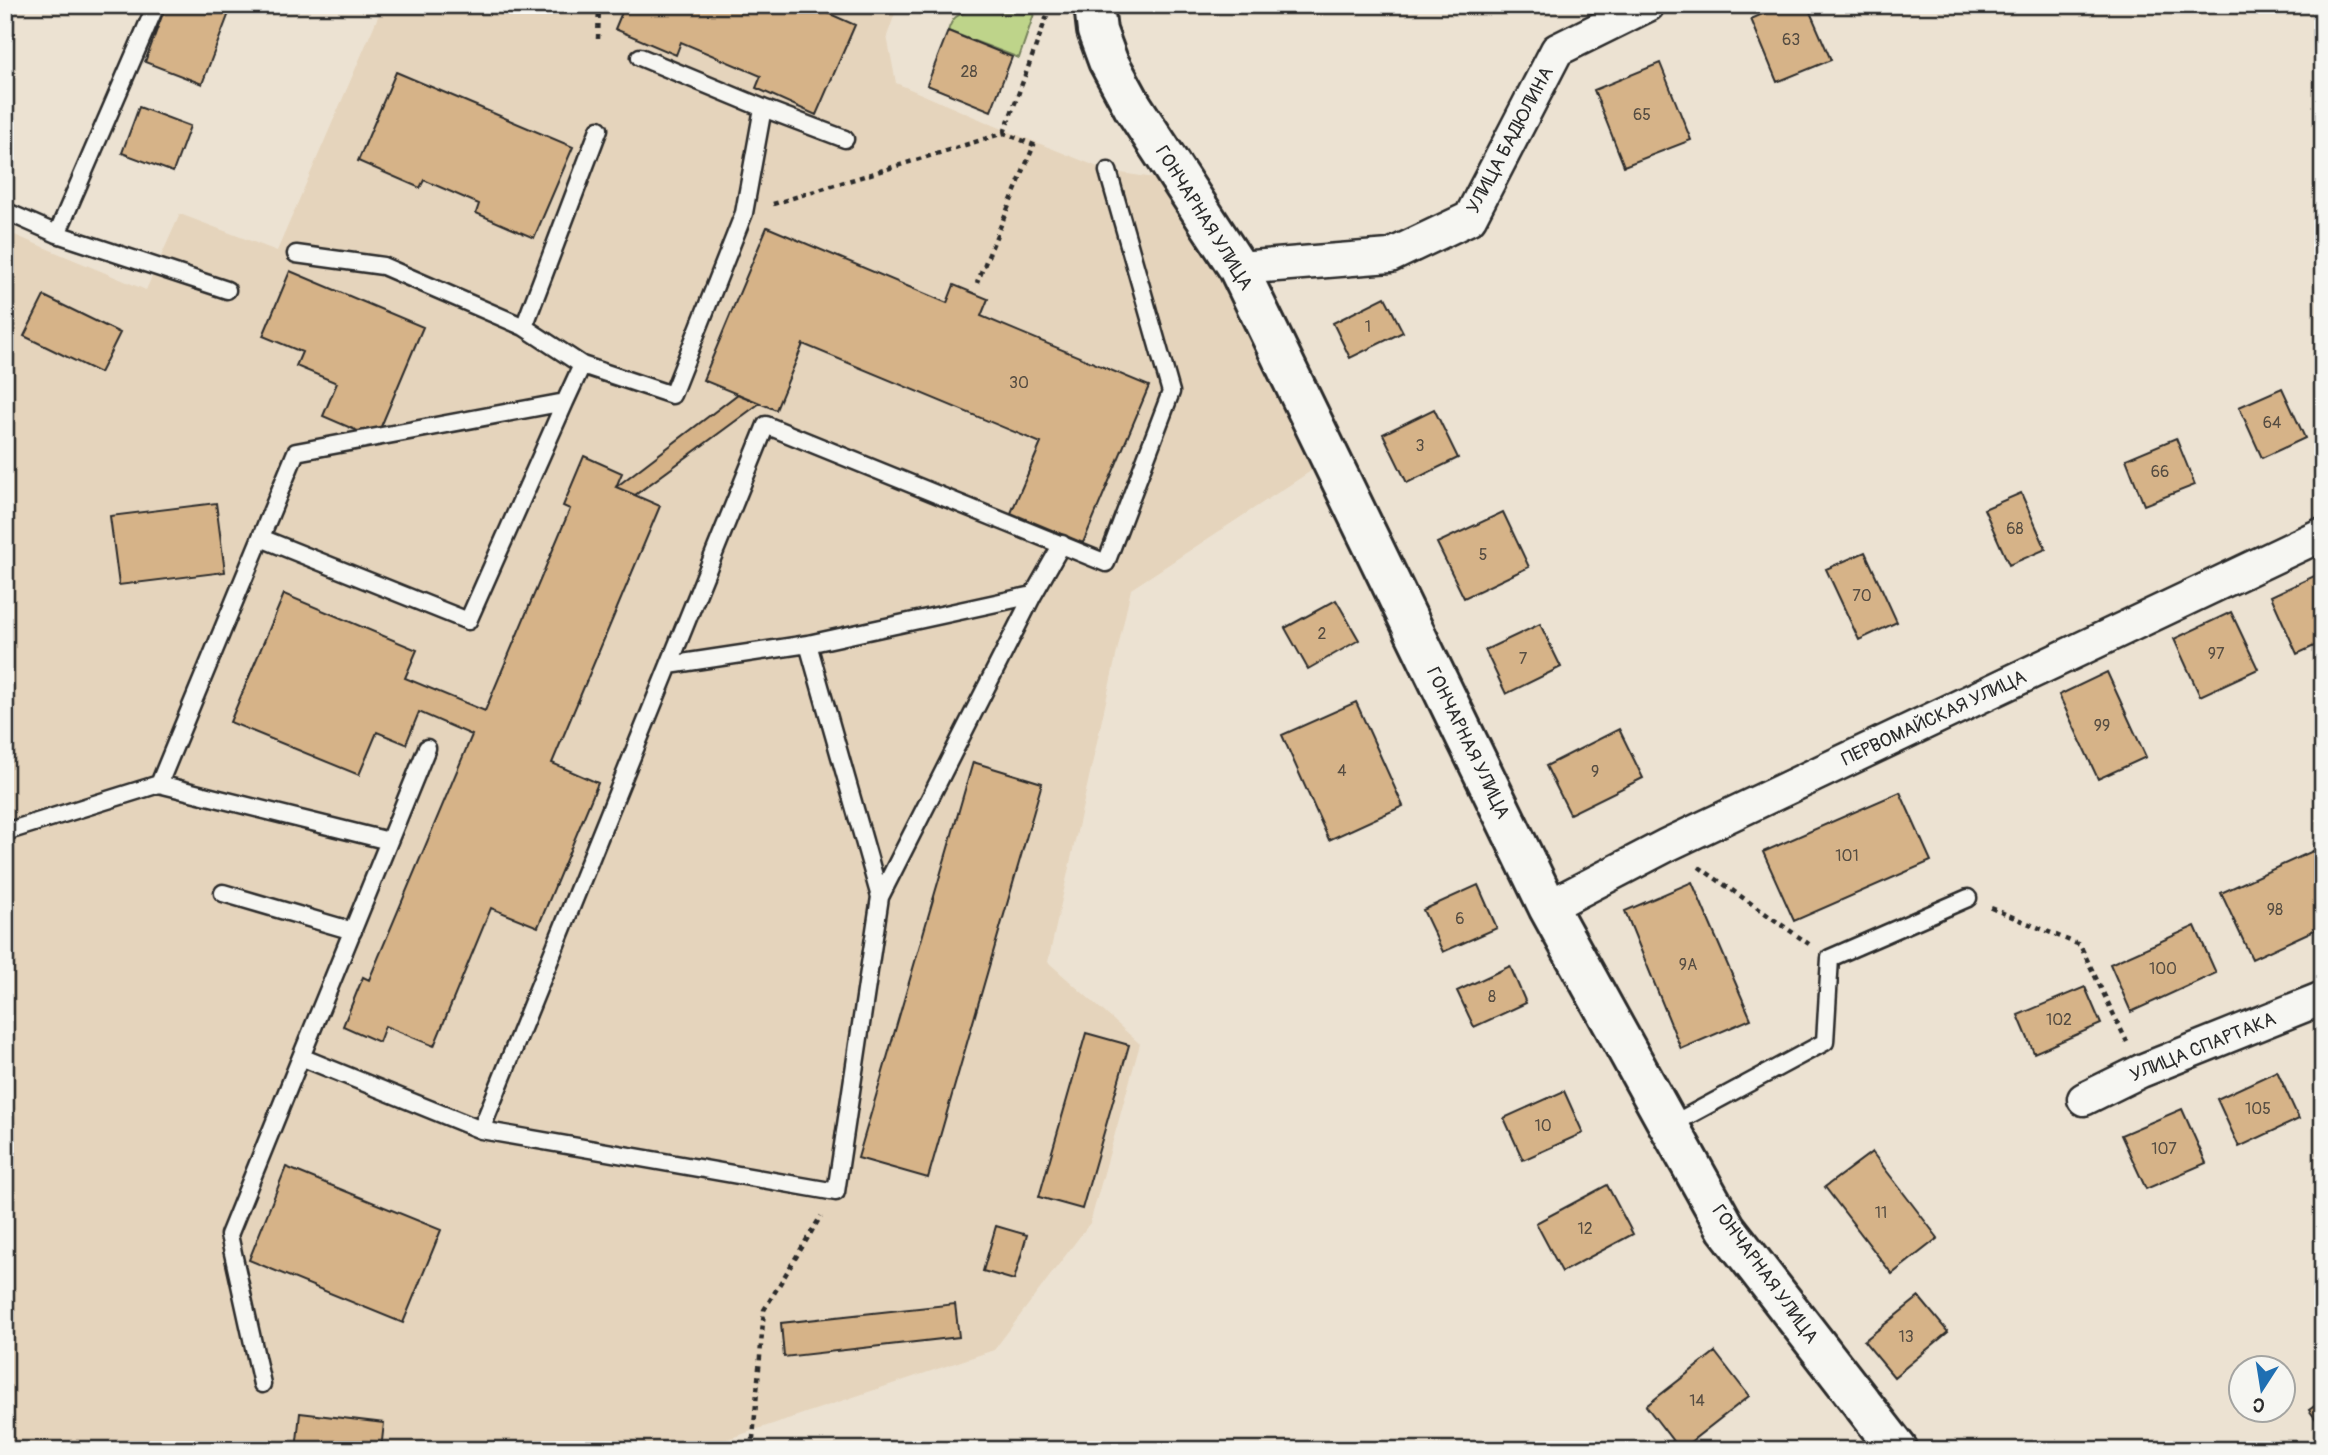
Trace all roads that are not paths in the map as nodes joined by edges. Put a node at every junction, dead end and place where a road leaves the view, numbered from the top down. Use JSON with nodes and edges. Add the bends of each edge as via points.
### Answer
{"nodes":[{"id":1,"x":156,"y":5,"type":"edge"},
{"id":2,"x":1094,"y":5,"type":"edge"},
{"id":3,"x":1648,"y":5,"type":"edge"},
{"id":4,"x":640,"y":57,"type":"dead end"},
{"id":5,"x":763,"y":108,"type":"junction"},
{"id":6,"x":599,"y":129,"type":"dead end"},
{"id":7,"x":845,"y":139,"type":"dead end"},
{"id":8,"x":1108,"y":171,"type":"dead end"},
{"id":9,"x":5,"y":211,"type":"edge"},
{"id":10,"x":57,"y":234,"type":"junction"},
{"id":11,"x":296,"y":254,"type":"dead end"},
{"id":12,"x":1238,"y":268,"type":"junction"},
{"id":13,"x":227,"y":290,"type":"dead end"},
{"id":14,"x":524,"y":327,"type":"junction"},
{"id":15,"x":582,"y":365,"type":"junction"},
{"id":16,"x":565,"y":402,"type":"junction"},
{"id":17,"x":2323,"y":534,"type":"edge"},
{"id":18,"x":261,"y":538,"type":"junction"},
{"id":19,"x":1062,"y":544,"type":"junction"},
{"id":20,"x":1033,"y":595,"type":"junction"},
{"id":21,"x":808,"y":644,"type":"junction"},
{"id":22,"x":669,"y":665,"type":"junction"},
{"id":23,"x":427,"y":748,"type":"dead end"},
{"id":24,"x":159,"y":784,"type":"junction"},
{"id":25,"x":5,"y":832,"type":"edge"},
{"id":26,"x":389,"y":841,"type":"junction"},
{"id":27,"x":223,"y":893,"type":"dead end"},
{"id":28,"x":880,"y":897,"type":"junction"},
{"id":29,"x":1968,"y":898,"type":"road end"},
{"id":30,"x":1548,"y":907,"type":"junction"},
{"id":31,"x":353,"y":931,"type":"junction"},
{"id":32,"x":2323,"y":998,"type":"edge"},
{"id":33,"x":301,"y":1057,"type":"junction"},
{"id":34,"x":2084,"y":1099,"type":"dead end"},
{"id":35,"x":1669,"y":1126,"type":"junction"},
{"id":36,"x":481,"y":1130,"type":"junction"},
{"id":37,"x":262,"y":1384,"type":"dead end"},
{"id":38,"x":1898,"y":1450,"type":"edge"}],
"edges":[{"from":1,"to":10,"type":"lane"},
{"from":2,"to":12,"type":"street","name":"ГОНЧАРНАЯ УЛИЦА","via":[[1097,32],[1125,94]]},
{"from":3,"to":12,"type":"street","name":"УЛИЦА БАДЮЛИНА","via":[[1558,50],[1470,218],[1390,256]]},
{"from":4,"to":5,"type":"lane"},
{"from":5,"to":7,"type":"lane"},
{"from":5,"to":15,"type":"lane","via":[[744,213],[672,395]]},
{"from":6,"to":14,"type":"lane"},
{"from":8,"to":19,"type":"lane","via":[[1171,392],[1106,563]]},
{"from":9,"to":10,"type":"lane"},
{"from":10,"to":13,"type":"lane"},
{"from":11,"to":14,"type":"lane","via":[[383,266]]},
{"from":12,"to":30,"type":"street","name":"ГОНЧАРНАЯ УЛИЦА"},
{"from":14,"to":15,"type":"lane"},
{"from":15,"to":16,"type":"lane"},
{"from":16,"to":18,"type":"lane","via":[[296,452]]},
{"from":16,"to":18,"type":"lane","via":[[468,621]]},
{"from":17,"to":30,"type":"street","name":"ПЕРВОМАЙСКАЯ УЛИЦА","via":[[1667,845]]},
{"from":18,"to":24,"type":"lane"},
{"from":19,"to":20,"type":"lane"},
{"from":19,"to":22,"type":"lane","via":[[766,425]]},
{"from":20,"to":21,"type":"lane"},
{"from":20,"to":28,"type":"lane"},
{"from":21,"to":22,"type":"lane"},
{"from":21,"to":28,"type":"lane"},
{"from":22,"to":36,"type":"lane"},
{"from":23,"to":26,"type":"lane"},
{"from":24,"to":25,"type":"lane"},
{"from":24,"to":26,"type":"lane"},
{"from":26,"to":31,"type":"lane"},
{"from":27,"to":31,"type":"lane"},
{"from":28,"to":36,"type":"lane","via":[[836,1192]]},
{"from":29,"to":35,"type":"lane","via":[[1830,958],[1825,1042]]},
{"from":30,"to":35,"type":"street","name":"ГОНЧАРНАЯ УЛИЦА"},
{"from":31,"to":33,"type":"lane"},
{"from":32,"to":34,"type":"street","name":"УЛИЦА СПАРТАКА","via":[[2141,1071]]},
{"from":33,"to":36,"type":"lane"},
{"from":33,"to":37,"type":"lane","via":[[229,1235]]},
{"from":35,"to":38,"type":"street","name":"ГОНЧАРНАЯ УЛИЦА","via":[[1726,1228]]}]}
